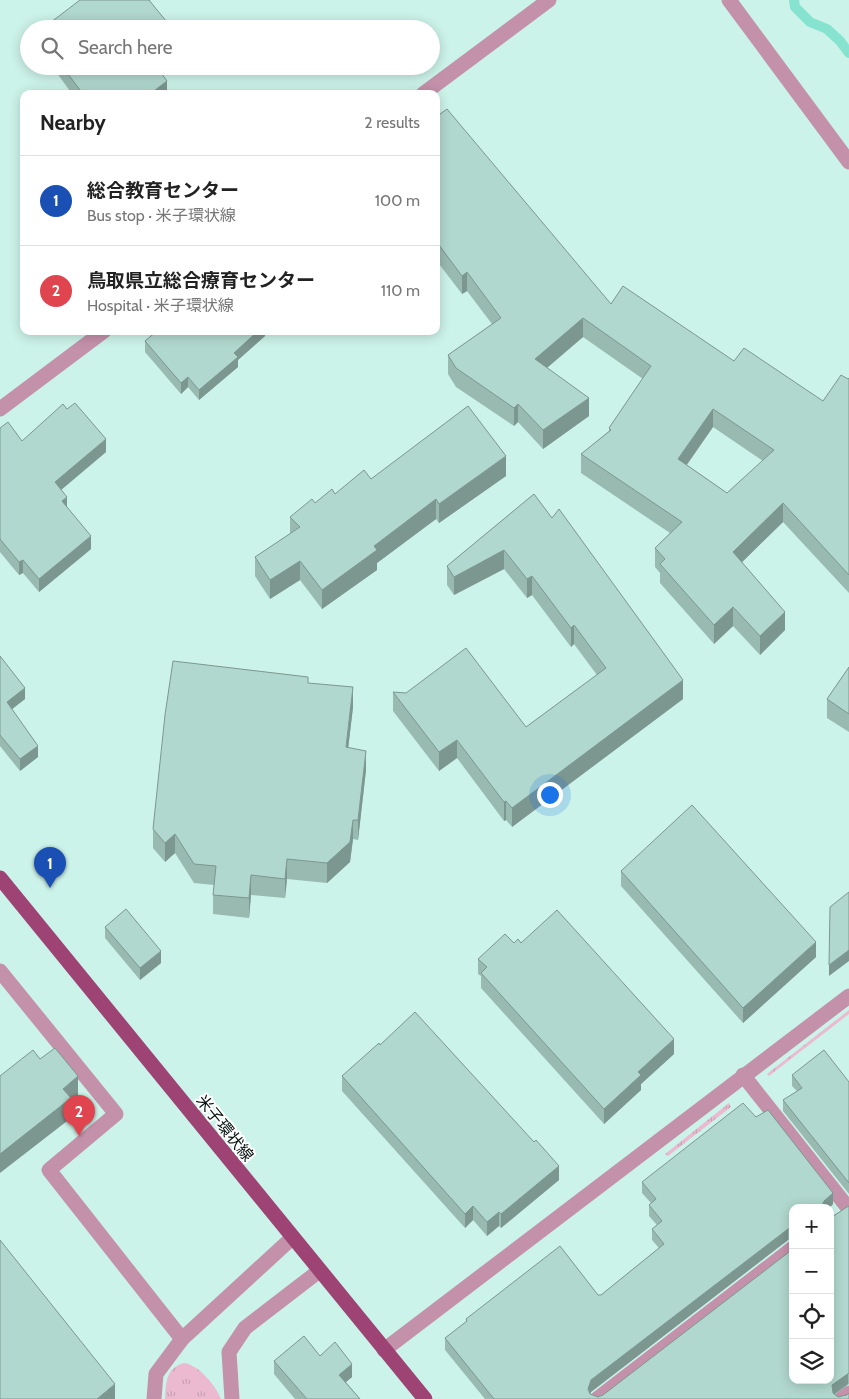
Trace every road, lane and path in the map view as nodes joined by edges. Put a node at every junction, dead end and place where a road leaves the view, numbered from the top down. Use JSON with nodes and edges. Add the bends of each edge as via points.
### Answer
{"nodes":[{"id":1,"x":549,"y":0,"type":"edge"},
{"id":2,"x":729,"y":0,"type":"edge"},
{"id":3,"x":428,"y":90,"type":"edge"},
{"id":4,"x":849,"y":162,"type":"edge"},
{"id":5,"x":99,"y":335,"type":"edge"},
{"id":6,"x":0,"y":409,"type":"edge"},
{"id":7,"x":0,"y":878,"type":"edge"},
{"id":8,"x":0,"y":971,"type":"edge"},
{"id":9,"x":849,"y":996,"type":"edge"},
{"id":10,"x":743,"y":1075,"type":"junction"},
{"id":11,"x":845,"y":1209,"type":"edge"},
{"id":12,"x":292,"y":1238,"type":"junction"},
{"id":13,"x":792,"y":1249,"type":"edge"},
{"id":14,"x":319,"y":1272,"type":"junction"},
{"id":15,"x":182,"y":1339,"type":"junction"},
{"id":16,"x":384,"y":1350,"type":"junction"},
{"id":17,"x":849,"y":1393,"type":"edge"},
{"id":18,"x":154,"y":1399,"type":"edge"},
{"id":19,"x":232,"y":1399,"type":"edge"},
{"id":20,"x":425,"y":1399,"type":"edge"},
{"id":21,"x":597,"y":1399,"type":"edge"},
{"id":22,"x":841,"y":1399,"type":"edge"}],
"edges":[{"from":1,"to":3,"type":"street"},
{"from":2,"to":4,"type":"street"},
{"from":5,"to":6,"type":"street"},
{"from":7,"to":12,"type":"main road","name":"米子環状線"},
{"from":8,"to":15,"type":"street","via":[[116,1114],[49,1170]]},
{"from":9,"to":10,"type":"street"},
{"from":10,"to":11,"type":"street"},
{"from":10,"to":16,"type":"street"},
{"from":12,"to":14,"type":"main road","name":"米子環状線"},
{"from":12,"to":15,"type":"street"},
{"from":13,"to":21,"type":"street"},
{"from":14,"to":16,"type":"main road","name":"米子環状線"},
{"from":14,"to":19,"type":"street","via":[[244,1328],[229,1352]]},
{"from":15,"to":18,"type":"street","via":[[156,1374]]},
{"from":16,"to":20,"type":"main road","name":"米子環状線"},
{"from":17,"to":22,"type":"street"}]}
